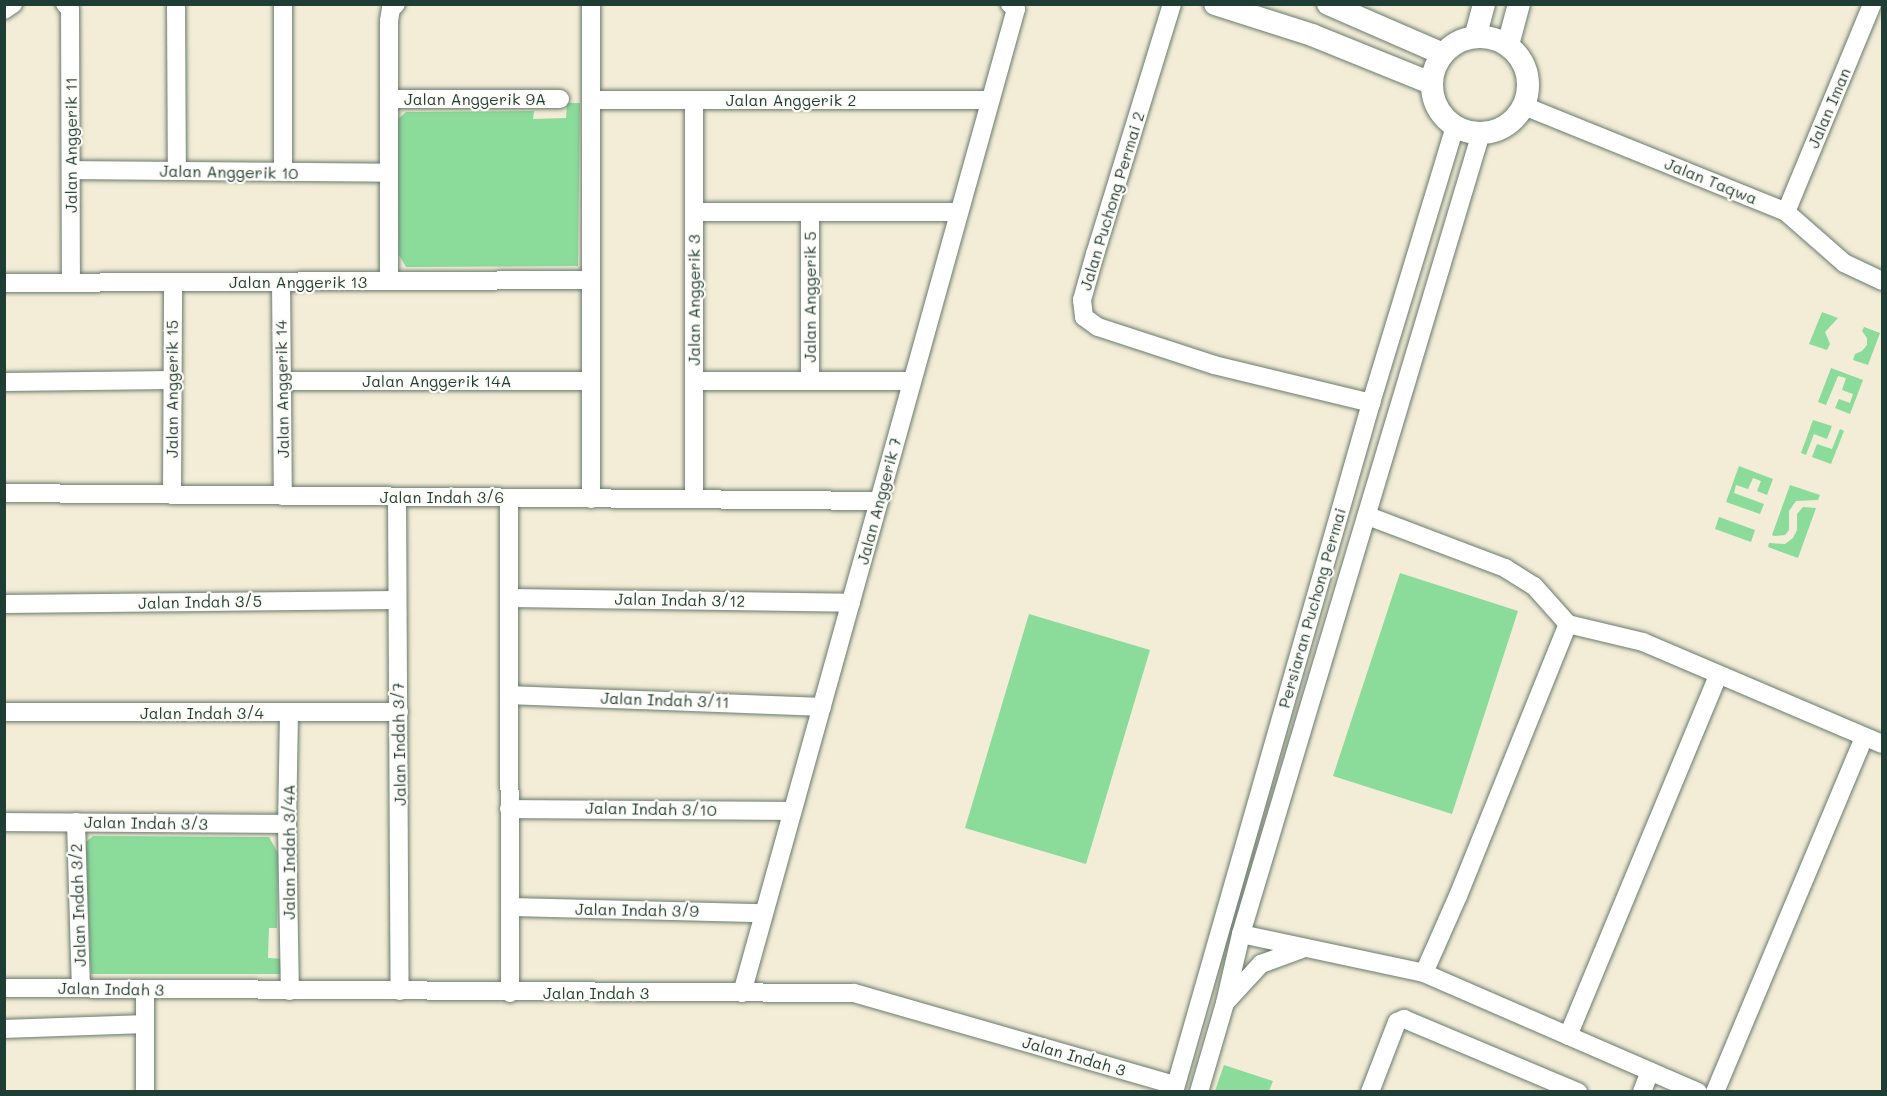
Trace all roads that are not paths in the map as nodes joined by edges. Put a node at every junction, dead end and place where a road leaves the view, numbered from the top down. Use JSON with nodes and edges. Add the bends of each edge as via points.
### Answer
{"nodes":[{"id":1,"x":13,"y":4,"type":"edge"},
{"id":2,"x":176,"y":4,"type":"edge"},
{"id":3,"x":283,"y":4,"type":"edge"},
{"id":4,"x":591,"y":4,"type":"edge"},
{"id":5,"x":1172,"y":4,"type":"edge"},
{"id":6,"x":1215,"y":4,"type":"edge"},
{"id":7,"x":1328,"y":4,"type":"edge"},
{"id":8,"x":1484,"y":4,"type":"edge"},
{"id":9,"x":1519,"y":4,"type":"edge"},
{"id":10,"x":1872,"y":4,"type":"edge"},
{"id":11,"x":68,"y":7,"type":"edge"},
{"id":12,"x":394,"y":7,"type":"edge"},
{"id":13,"x":1013,"y":7,"type":"edge"},
{"id":14,"x":4,"y":10,"type":"edge"},
{"id":15,"x":1476,"y":34,"type":"junction"},
{"id":16,"x":1508,"y":45,"type":"junction"},
{"id":17,"x":1443,"y":54,"type":"junction"},
{"id":18,"x":1431,"y":83,"type":"junction"},
{"id":19,"x":389,"y":99,"type":"junction"},
{"id":20,"x":560,"y":99,"type":"dead end"},
{"id":21,"x":591,"y":100,"type":"junction"},
{"id":22,"x":694,"y":100,"type":"junction"},
{"id":23,"x":990,"y":100,"type":"junction"},
{"id":24,"x":1524,"y":106,"type":"junction"},
{"id":25,"x":1455,"y":126,"type":"junction"},
{"id":26,"x":1481,"y":133,"type":"junction"},
{"id":27,"x":71,"y":170,"type":"junction"},
{"id":28,"x":177,"y":171,"type":"junction"},
{"id":29,"x":284,"y":172,"type":"junction"},
{"id":30,"x":387,"y":173,"type":"junction"},
{"id":31,"x":694,"y":212,"type":"junction"},
{"id":32,"x":810,"y":212,"type":"junction"},
{"id":33,"x":959,"y":212,"type":"junction"},
{"id":34,"x":1786,"y":212,"type":"junction"},
{"id":35,"x":591,"y":280,"type":"junction"},
{"id":36,"x":389,"y":281,"type":"junction"},
{"id":37,"x":1882,"y":281,"type":"edge"},
{"id":38,"x":71,"y":282,"type":"junction"},
{"id":39,"x":281,"y":282,"type":"junction"},
{"id":40,"x":4,"y":283,"type":"edge"},
{"id":41,"x":172,"y":283,"type":"junction"},
{"id":42,"x":172,"y":380,"type":"junction"},
{"id":43,"x":282,"y":381,"type":"junction"},
{"id":44,"x":591,"y":381,"type":"junction"},
{"id":45,"x":694,"y":381,"type":"junction"},
{"id":46,"x":810,"y":381,"type":"junction"},
{"id":47,"x":912,"y":381,"type":"junction"},
{"id":48,"x":4,"y":382,"type":"edge"},
{"id":49,"x":1371,"y":403,"type":"junction"},
{"id":50,"x":4,"y":493,"type":"edge"},
{"id":51,"x":172,"y":495,"type":"junction"},
{"id":52,"x":283,"y":496,"type":"junction"},
{"id":53,"x":397,"y":497,"type":"junction"},
{"id":54,"x":508,"y":498,"type":"junction"},
{"id":55,"x":591,"y":499,"type":"junction"},
{"id":56,"x":694,"y":499,"type":"junction"},
{"id":57,"x":879,"y":501,"type":"junction"},
{"id":58,"x":1368,"y":516,"type":"junction"},
{"id":59,"x":509,"y":598,"type":"junction"},
{"id":60,"x":396,"y":600,"type":"junction"},
{"id":61,"x":851,"y":603,"type":"junction"},
{"id":62,"x":4,"y":604,"type":"edge"},
{"id":63,"x":1568,"y":624,"type":"junction"},
{"id":64,"x":1718,"y":675,"type":"junction"},
{"id":65,"x":509,"y":694,"type":"junction"},
{"id":66,"x":822,"y":707,"type":"junction"},
{"id":67,"x":4,"y":712,"type":"edge"},
{"id":68,"x":399,"y":712,"type":"junction"},
{"id":69,"x":289,"y":713,"type":"junction"},
{"id":70,"x":1864,"y":736,"type":"junction"},
{"id":71,"x":1882,"y":744,"type":"edge"},
{"id":72,"x":509,"y":809,"type":"junction"},
{"id":73,"x":792,"y":811,"type":"junction"},
{"id":74,"x":4,"y":822,"type":"edge"},
{"id":75,"x":76,"y":822,"type":"junction"},
{"id":76,"x":287,"y":825,"type":"junction"},
{"id":77,"x":1234,"y":881,"type":"junction"},
{"id":78,"x":510,"y":907,"type":"junction"},
{"id":79,"x":764,"y":913,"type":"junction"},
{"id":80,"x":1241,"y":934,"type":"junction"},
{"id":81,"x":1304,"y":948,"type":"junction"},
{"id":82,"x":1424,"y":973,"type":"junction"},
{"id":83,"x":4,"y":988,"type":"edge"},
{"id":84,"x":81,"y":988,"type":"junction"},
{"id":85,"x":145,"y":990,"type":"junction"},
{"id":86,"x":290,"y":991,"type":"junction"},
{"id":87,"x":400,"y":991,"type":"junction"},
{"id":88,"x":510,"y":993,"type":"junction"},
{"id":89,"x":742,"y":993,"type":"junction"},
{"id":90,"x":1201,"y":995,"type":"junction"},
{"id":91,"x":1222,"y":1012,"type":"junction"},
{"id":92,"x":145,"y":1024,"type":"junction"},
{"id":93,"x":4,"y":1029,"type":"edge"},
{"id":94,"x":1568,"y":1036,"type":"junction"},
{"id":95,"x":1650,"y":1071,"type":"junction"},
{"id":96,"x":1176,"y":1090,"type":"edge"},
{"id":97,"x":145,"y":1092,"type":"edge"},
{"id":98,"x":1199,"y":1092,"type":"edge"},
{"id":99,"x":1370,"y":1092,"type":"edge"},
{"id":100,"x":1578,"y":1092,"type":"edge"},
{"id":101,"x":1642,"y":1092,"type":"edge"},
{"id":102,"x":1698,"y":1092,"type":"edge"},
{"id":103,"x":1715,"y":1092,"type":"edge"}],
"edges":[{"from":1,"to":14,"type":"street"},
{"from":2,"to":28,"type":"street"},
{"from":3,"to":29,"type":"street"},
{"from":4,"to":21,"type":"street"},
{"from":5,"to":49,"type":"street","name":"Jalan Puchong Permai 2","via":[[1082,300],[1084,317],[1098,327],[1214,366]]},
{"from":6,"to":18,"type":"main road","via":[[1322,38]]},
{"from":7,"to":17,"type":"main road"},
{"from":8,"to":15,"type":"main road"},
{"from":9,"to":16,"type":"main road"},
{"from":10,"to":34,"type":"street","name":"Jalan Iman"},
{"from":11,"to":27,"type":"street","name":"Jalan Anggerik 11"},
{"from":12,"to":19,"type":"street","via":[[389,21]]},
{"from":13,"to":23,"type":"street","name":"Jalan Anggerik 7"},
{"from":15,"to":16,"type":"main road"},
{"from":15,"to":17,"type":"main road"},
{"from":16,"to":24,"type":"main road","via":[[1518,54],[1529,79]]},
{"from":17,"to":18,"type":"main road"},
{"from":18,"to":25,"type":"main road","via":[[1437,108]]},
{"from":19,"to":20,"type":"street","name":"Jalan Anggerik 9A"},
{"from":19,"to":30,"type":"street"},
{"from":21,"to":22,"type":"street","name":"Jalan Anggerik 2"},
{"from":21,"to":35,"type":"street"},
{"from":22,"to":23,"type":"street","name":"Jalan Anggerik 2"},
{"from":22,"to":31,"type":"street","name":"Jalan Anggerik 3"},
{"from":23,"to":33,"type":"street","name":"Jalan Anggerik 7"},
{"from":24,"to":26,"type":"main road","via":[[1507,126]]},
{"from":24,"to":34,"type":"street","name":"Jalan Taqwa"},
{"from":25,"to":26,"type":"main road"},
{"from":25,"to":49,"type":"street","name":"Persiaran Puchong Permai"},
{"from":26,"to":58,"type":"street","name":"Persiaran Puchong Permai"},
{"from":27,"to":28,"type":"street","name":"Jalan Anggerik 10"},
{"from":27,"to":38,"type":"street","name":"Jalan Anggerik 11"},
{"from":28,"to":29,"type":"street","name":"Jalan Anggerik 10"},
{"from":29,"to":30,"type":"street","name":"Jalan Anggerik 10"},
{"from":30,"to":36,"type":"street"},
{"from":31,"to":32,"type":"street"},
{"from":31,"to":45,"type":"street","name":"Jalan Anggerik 3"},
{"from":32,"to":33,"type":"street"},
{"from":32,"to":46,"type":"street","name":"Jalan Anggerik 5"},
{"from":33,"to":47,"type":"street","name":"Jalan Anggerik 7"},
{"from":34,"to":37,"type":"street","name":"Jalan Taqwa","via":[[1844,263]]},
{"from":35,"to":36,"type":"street","name":"Jalan Anggerik 13"},
{"from":35,"to":44,"type":"street"},
{"from":36,"to":39,"type":"street","name":"Jalan Anggerik 13"},
{"from":38,"to":40,"type":"street","name":"Jalan Anggerik 13"},
{"from":38,"to":41,"type":"street","name":"Jalan Anggerik 13"},
{"from":39,"to":41,"type":"street","name":"Jalan Anggerik 13"},
{"from":39,"to":43,"type":"street","name":"Jalan Anggerik 14"},
{"from":41,"to":42,"type":"street","name":"Jalan Anggerik 15"},
{"from":42,"to":48,"type":"street"},
{"from":42,"to":51,"type":"street","name":"Jalan Anggerik 15"},
{"from":43,"to":44,"type":"street","name":"Jalan Anggerik 14A"},
{"from":43,"to":52,"type":"street","name":"Jalan Anggerik 14"},
{"from":44,"to":55,"type":"street"},
{"from":45,"to":46,"type":"street"},
{"from":45,"to":56,"type":"street","name":"Jalan Anggerik 3"},
{"from":46,"to":47,"type":"street"},
{"from":47,"to":57,"type":"street","name":"Jalan Anggerik 7"},
{"from":49,"to":77,"type":"street","name":"Persiaran Puchong Permai"},
{"from":50,"to":51,"type":"street","name":"Jalan Indah 3/6"},
{"from":51,"to":52,"type":"street","name":"Jalan Indah 3/6"},
{"from":52,"to":53,"type":"street","name":"Jalan Indah 3/6"},
{"from":53,"to":54,"type":"street","name":"Jalan Indah 3/6"},
{"from":53,"to":60,"type":"street","name":"Jalan Indah 3/7"},
{"from":54,"to":55,"type":"street","name":"Jalan Indah 3/6"},
{"from":54,"to":59,"type":"street"},
{"from":55,"to":56,"type":"street","name":"Jalan Indah 3/6"},
{"from":56,"to":57,"type":"street","name":"Jalan Indah 3/6"},
{"from":57,"to":61,"type":"street","name":"Jalan Anggerik 7"},
{"from":58,"to":63,"type":"street","via":[[1505,568],[1534,586]]},
{"from":58,"to":80,"type":"street","name":"Persiaran Puchong Permai"},
{"from":59,"to":61,"type":"street","name":"Jalan Indah 3/12"},
{"from":59,"to":65,"type":"street"},
{"from":60,"to":62,"type":"street","name":"Jalan Indah 3/5"},
{"from":60,"to":68,"type":"street","name":"Jalan Indah 3/7"},
{"from":61,"to":66,"type":"street","name":"Jalan Anggerik 7"},
{"from":63,"to":64,"type":"street","via":[[1643,642]]},
{"from":63,"to":82,"type":"street"},
{"from":64,"to":70,"type":"street"},
{"from":64,"to":94,"type":"street"},
{"from":65,"to":66,"type":"street","name":"Jalan Indah 3/11"},
{"from":65,"to":72,"type":"street"},
{"from":66,"to":73,"type":"street","name":"Jalan Anggerik 7"},
{"from":67,"to":69,"type":"street","name":"Jalan Indah 3/4"},
{"from":68,"to":69,"type":"street","name":"Jalan Indah 3/4"},
{"from":68,"to":87,"type":"street","name":"Jalan Indah 3/7"},
{"from":69,"to":76,"type":"street","name":"Jalan Indah 3/4A"},
{"from":70,"to":71,"type":"street"},
{"from":70,"to":103,"type":"street"},
{"from":72,"to":73,"type":"street","name":"Jalan Indah 3/10"},
{"from":72,"to":78,"type":"street"},
{"from":73,"to":79,"type":"street","name":"Jalan Anggerik 7"},
{"from":74,"to":75,"type":"street","name":"Jalan Indah 3/3"},
{"from":75,"to":76,"type":"street","name":"Jalan Indah 3/3"},
{"from":75,"to":84,"type":"street","name":"Jalan Indah 3/2"},
{"from":76,"to":86,"type":"street","name":"Jalan Indah 3/4A"},
{"from":77,"to":80,"type":"street"},
{"from":77,"to":90,"type":"street","name":"Persiaran Puchong Permai"},
{"from":78,"to":79,"type":"street","name":"Jalan Indah 3/9"},
{"from":78,"to":88,"type":"street"},
{"from":79,"to":89,"type":"street","name":"Jalan Anggerik 7"},
{"from":80,"to":81,"type":"street"},
{"from":80,"to":90,"type":"street","via":[[1231,955]]},
{"from":80,"to":91,"type":"street","name":"Persiaran Puchong Permai"},
{"from":81,"to":82,"type":"street"},
{"from":81,"to":91,"type":"street","via":[[1261,964]]},
{"from":82,"to":94,"type":"street"},
{"from":83,"to":84,"type":"street","name":"Jalan Indah 3"},
{"from":84,"to":85,"type":"street","name":"Jalan Indah 3"},
{"from":85,"to":86,"type":"street","name":"Jalan Indah 3"},
{"from":85,"to":92,"type":"street"},
{"from":86,"to":87,"type":"street","name":"Jalan Indah 3"},
{"from":87,"to":88,"type":"street","name":"Jalan Indah 3"},
{"from":88,"to":89,"type":"street","name":"Jalan Indah 3"},
{"from":89,"to":96,"type":"street","name":"Jalan Indah 3","via":[[854,993]]},
{"from":90,"to":96,"type":"street","name":"Persiaran Puchong Permai"},
{"from":91,"to":96,"type":"street","via":[[1202,1056]]},
{"from":91,"to":98,"type":"street","name":"Persiaran Puchong Permai"},
{"from":92,"to":93,"type":"street"},
{"from":92,"to":97,"type":"street"},
{"from":94,"to":95,"type":"street"},
{"from":95,"to":101,"type":"street"},
{"from":95,"to":102,"type":"street"},
{"from":99,"to":100,"type":"street","via":[[1397,1022],[1404,1018]]}]}
